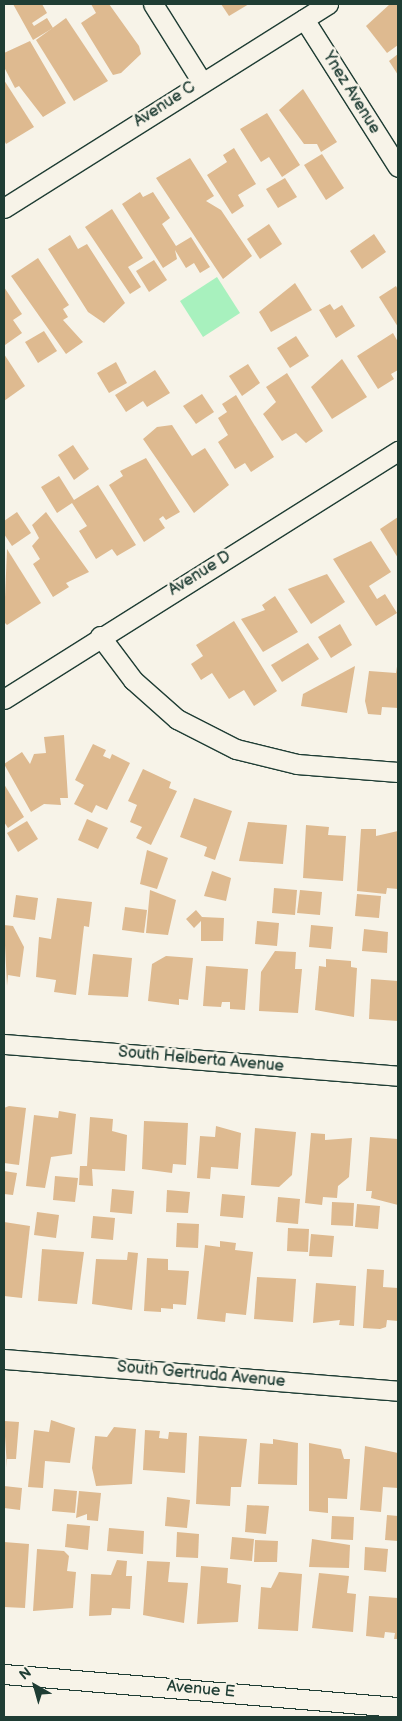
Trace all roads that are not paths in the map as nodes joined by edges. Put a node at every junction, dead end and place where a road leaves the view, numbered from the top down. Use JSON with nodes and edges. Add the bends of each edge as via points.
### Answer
{"nodes":[{"id":1,"x":153,"y":4,"type":"edge"},
{"id":2,"x":328,"y":4,"type":"edge"},
{"id":3,"x":304,"y":19,"type":"junction"},
{"id":4,"x":202,"y":82,"type":"junction"},
{"id":5,"x":398,"y":167,"type":"edge"},
{"id":6,"x":4,"y":208,"type":"edge"},
{"id":7,"x":398,"y":451,"type":"edge"},
{"id":8,"x":100,"y":636,"type":"junction"},
{"id":9,"x":4,"y":699,"type":"edge"},
{"id":10,"x":398,"y":772,"type":"edge"},
{"id":11,"x":4,"y":1044,"type":"edge"},
{"id":12,"x":398,"y":1076,"type":"edge"},
{"id":13,"x":4,"y":1360,"type":"edge"},
{"id":14,"x":398,"y":1391,"type":"edge"},
{"id":15,"x":4,"y":1674,"type":"edge"},
{"id":16,"x":398,"y":1707,"type":"edge"}],
"edges":[{"from":1,"to":4,"type":"street"},
{"from":2,"to":3,"type":"street","name":"Avenue C"},
{"from":3,"to":4,"type":"street","name":"Avenue C"},
{"from":3,"to":5,"type":"street","name":"Ynez Avenue"},
{"from":4,"to":6,"type":"street","name":"Avenue C"},
{"from":7,"to":8,"type":"street","name":"Avenue D"},
{"from":8,"to":9,"type":"street","name":"Avenue D"},
{"from":8,"to":10,"type":"street","via":[[132,680],[177,719],[236,749],[297,764]]},
{"from":11,"to":12,"type":"street","name":"South Helberta Avenue"},
{"from":13,"to":14,"type":"street","name":"South Gertruda Avenue"},
{"from":15,"to":16,"type":"street","name":"Avenue E"}]}
